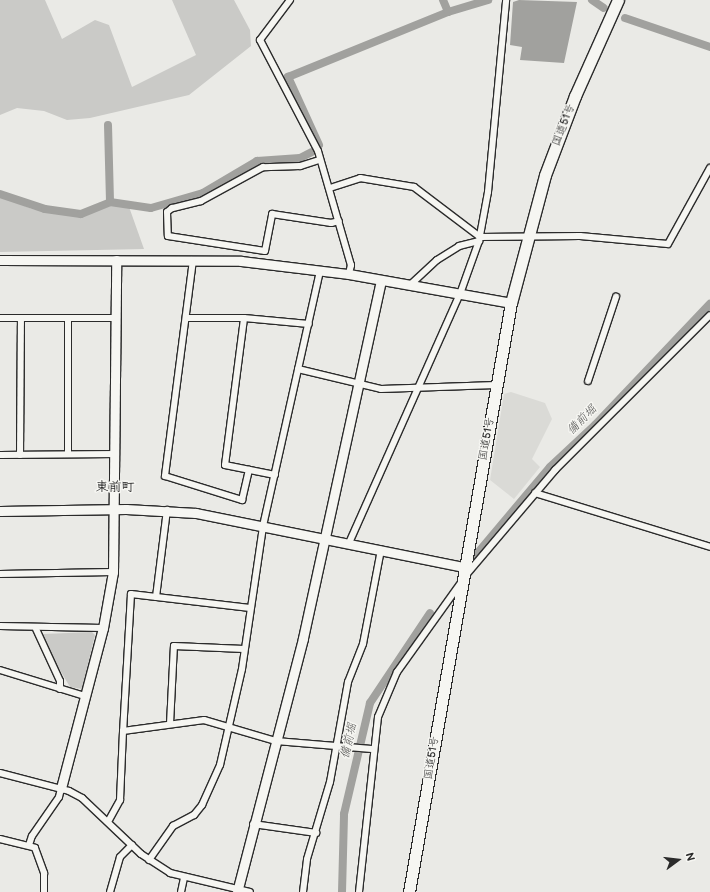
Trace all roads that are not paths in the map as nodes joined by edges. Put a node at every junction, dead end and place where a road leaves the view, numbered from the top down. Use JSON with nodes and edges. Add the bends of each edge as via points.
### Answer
{"nodes":[{"id":1,"x":290,"y":0,"type":"edge"},
{"id":2,"x":506,"y":0,"type":"edge"},
{"id":3,"x":618,"y":0,"type":"edge"},
{"id":4,"x":319,"y":160,"type":"junction"},
{"id":5,"x":710,"y":168,"type":"edge"},
{"id":6,"x":330,"y":188,"type":"junction"},
{"id":7,"x":339,"y":221,"type":"junction"},
{"id":8,"x":528,"y":237,"type":"junction"},
{"id":9,"x":480,"y":239,"type":"junction"},
{"id":10,"x":0,"y":260,"type":"edge"},
{"id":11,"x":116,"y":260,"type":"junction"},
{"id":12,"x":193,"y":260,"type":"junction"},
{"id":13,"x":320,"y":270,"type":"junction"},
{"id":14,"x":349,"y":274,"type":"junction"},
{"id":15,"x":381,"y":281,"type":"junction"},
{"id":16,"x":409,"y":286,"type":"junction"},
{"id":17,"x":460,"y":294,"type":"junction"},
{"id":18,"x":616,"y":297,"type":"dead end"},
{"id":19,"x":511,"y":304,"type":"junction"},
{"id":20,"x":710,"y":315,"type":"edge"},
{"id":21,"x":0,"y":318,"type":"edge"},
{"id":22,"x":21,"y":318,"type":"junction"},
{"id":23,"x":68,"y":318,"type":"junction"},
{"id":24,"x":116,"y":318,"type":"junction"},
{"id":25,"x":186,"y":318,"type":"junction"},
{"id":26,"x":244,"y":318,"type":"junction"},
{"id":27,"x":309,"y":324,"type":"junction"},
{"id":28,"x":298,"y":369,"type":"junction"},
{"id":29,"x":588,"y":382,"type":"dead end"},
{"id":30,"x":358,"y":384,"type":"junction"},
{"id":31,"x":496,"y":385,"type":"junction"},
{"id":32,"x":419,"y":387,"type":"junction"},
{"id":33,"x":68,"y":454,"type":"junction"},
{"id":34,"x":116,"y":454,"type":"junction"},
{"id":35,"x":0,"y":455,"type":"edge"},
{"id":36,"x":20,"y":455,"type":"junction"},
{"id":37,"x":249,"y":470,"type":"junction"},
{"id":38,"x":275,"y":475,"type":"junction"},
{"id":39,"x":536,"y":494,"type":"junction"},
{"id":40,"x":116,"y":509,"type":"junction"},
{"id":41,"x":167,"y":510,"type":"junction"},
{"id":42,"x":0,"y":511,"type":"edge"},
{"id":43,"x":263,"y":526,"type":"junction"},
{"id":44,"x":324,"y":538,"type":"junction"},
{"id":45,"x":349,"y":543,"type":"junction"},
{"id":46,"x":710,"y":547,"type":"edge"},
{"id":47,"x":381,"y":550,"type":"junction"},
{"id":48,"x":465,"y":567,"type":"junction"},
{"id":49,"x":113,"y":572,"type":"junction"},
{"id":50,"x":0,"y":574,"type":"edge"},
{"id":51,"x":463,"y":578,"type":"junction"},
{"id":52,"x":156,"y":597,"type":"junction"},
{"id":53,"x":250,"y":608,"type":"junction"},
{"id":54,"x":0,"y":626,"type":"edge"},
{"id":55,"x":103,"y":628,"type":"junction"},
{"id":56,"x":36,"y":630,"type":"junction"},
{"id":57,"x":244,"y":650,"type":"junction"},
{"id":58,"x":0,"y":670,"type":"edge"},
{"id":59,"x":60,"y":688,"type":"junction"},
{"id":60,"x":85,"y":696,"type":"junction"},
{"id":61,"x":170,"y":724,"type":"junction"},
{"id":62,"x":229,"y":726,"type":"junction"},
{"id":63,"x":123,"y":731,"type":"junction"},
{"id":64,"x":276,"y":740,"type":"junction"},
{"id":65,"x":336,"y":745,"type":"junction"},
{"id":66,"x":372,"y":749,"type":"junction"},
{"id":67,"x":0,"y":773,"type":"edge"},
{"id":68,"x":61,"y":788,"type":"junction"},
{"id":69,"x":109,"y":820,"type":"junction"},
{"id":70,"x":253,"y":824,"type":"junction"},
{"id":71,"x":316,"y":832,"type":"junction"},
{"id":72,"x":0,"y":839,"type":"edge"},
{"id":73,"x":29,"y":845,"type":"junction"},
{"id":74,"x":132,"y":845,"type":"junction"},
{"id":75,"x":149,"y":860,"type":"junction"},
{"id":76,"x":184,"y":878,"type":"junction"},
{"id":77,"x":237,"y":891,"type":"edge"},
{"id":78,"x":44,"y":892,"type":"edge"},
{"id":79,"x":110,"y":892,"type":"edge"},
{"id":80,"x":181,"y":892,"type":"edge"},
{"id":81,"x":250,"y":892,"type":"edge"},
{"id":82,"x":303,"y":892,"type":"edge"},
{"id":83,"x":358,"y":892,"type":"edge"},
{"id":84,"x":409,"y":892,"type":"edge"}],
"edges":[{"from":1,"to":4,"type":"street","via":[[260,40]]},
{"from":2,"to":9,"type":"street","via":[[488,192]]},
{"from":3,"to":8,"type":"highway","name":"国道51号","via":[[563,125]]},
{"from":4,"to":6,"type":"street"},
{"from":4,"to":7,"type":"street","via":[[300,166],[263,167],[201,201],[172,208],[167,212],[168,236],[265,251],[272,214],[331,223]]},
{"from":5,"to":8,"type":"street","via":[[668,244],[580,236]]},
{"from":6,"to":7,"type":"street"},
{"from":6,"to":9,"type":"street","via":[[360,178],[414,187]]},
{"from":7,"to":14,"type":"street","via":[[351,265]]},
{"from":8,"to":9,"type":"street"},
{"from":8,"to":19,"type":"highway","name":"国道51号"},
{"from":9,"to":16,"type":"street","via":[[459,246],[437,260]]},
{"from":9,"to":17,"type":"street"},
{"from":10,"to":11,"type":"street"},
{"from":11,"to":12,"type":"street"},
{"from":11,"to":24,"type":"street"},
{"from":12,"to":13,"type":"street"},
{"from":12,"to":25,"type":"street"},
{"from":13,"to":14,"type":"street"},
{"from":13,"to":27,"type":"street"},
{"from":14,"to":15,"type":"street"},
{"from":15,"to":16,"type":"street"},
{"from":15,"to":30,"type":"street"},
{"from":16,"to":17,"type":"street"},
{"from":17,"to":19,"type":"street"},
{"from":17,"to":32,"type":"street"},
{"from":18,"to":29,"type":"street"},
{"from":19,"to":31,"type":"highway","name":"国道51号"},
{"from":20,"to":39,"type":"street"},
{"from":21,"to":22,"type":"street"},
{"from":22,"to":23,"type":"street"},
{"from":22,"to":36,"type":"street"},
{"from":23,"to":24,"type":"street"},
{"from":23,"to":33,"type":"street"},
{"from":24,"to":34,"type":"street"},
{"from":25,"to":26,"type":"street"},
{"from":25,"to":37,"type":"street","via":[[165,476],[242,500]]},
{"from":26,"to":27,"type":"street"},
{"from":26,"to":37,"type":"street","via":[[225,465]]},
{"from":27,"to":28,"type":"street"},
{"from":28,"to":30,"type":"street"},
{"from":28,"to":38,"type":"street"},
{"from":30,"to":32,"type":"street","via":[[381,389]]},
{"from":30,"to":44,"type":"street"},
{"from":31,"to":32,"type":"street"},
{"from":31,"to":48,"type":"highway","name":"国道51号"},
{"from":32,"to":45,"type":"street"},
{"from":33,"to":34,"type":"street"},
{"from":33,"to":36,"type":"street"},
{"from":34,"to":40,"type":"street"},
{"from":35,"to":36,"type":"street"},
{"from":37,"to":38,"type":"street"},
{"from":38,"to":43,"type":"street"},
{"from":39,"to":46,"type":"street"},
{"from":39,"to":51,"type":"street"},
{"from":40,"to":41,"type":"street"},
{"from":40,"to":42,"type":"street"},
{"from":40,"to":49,"type":"street"},
{"from":41,"to":43,"type":"street"},
{"from":41,"to":52,"type":"street"},
{"from":43,"to":44,"type":"street"},
{"from":43,"to":53,"type":"street"},
{"from":44,"to":45,"type":"street"},
{"from":44,"to":64,"type":"street"},
{"from":45,"to":47,"type":"street"},
{"from":47,"to":48,"type":"street"},
{"from":47,"to":65,"type":"street","via":[[363,644],[348,682]]},
{"from":48,"to":51,"type":"highway","name":"国道51号"},
{"from":49,"to":50,"type":"street"},
{"from":49,"to":55,"type":"street"},
{"from":51,"to":66,"type":"street","via":[[397,672],[378,718]]},
{"from":51,"to":84,"type":"highway","name":"国道51号"},
{"from":52,"to":53,"type":"street"},
{"from":52,"to":63,"type":"street","via":[[131,594]]},
{"from":53,"to":57,"type":"street"},
{"from":54,"to":56,"type":"street"},
{"from":55,"to":56,"type":"street"},
{"from":55,"to":60,"type":"street"},
{"from":56,"to":59,"type":"street","via":[[60,681]]},
{"from":57,"to":61,"type":"street","via":[[174,646]]},
{"from":57,"to":62,"type":"street"},
{"from":58,"to":59,"type":"street"},
{"from":59,"to":60,"type":"street"},
{"from":60,"to":68,"type":"street"},
{"from":61,"to":62,"type":"street","via":[[204,720]]},
{"from":61,"to":63,"type":"street"},
{"from":62,"to":64,"type":"street"},
{"from":62,"to":75,"type":"street","via":[[220,765],[202,805],[194,815],[173,826]]},
{"from":63,"to":69,"type":"street","via":[[120,800]]},
{"from":64,"to":65,"type":"street"},
{"from":64,"to":70,"type":"street"},
{"from":65,"to":66,"type":"street"},
{"from":65,"to":71,"type":"street","via":[[330,782]]},
{"from":66,"to":83,"type":"street"},
{"from":67,"to":68,"type":"street"},
{"from":68,"to":69,"type":"street","via":[[94,805]]},
{"from":68,"to":73,"type":"street","via":[[59,797],[32,836]]},
{"from":69,"to":74,"type":"street"},
{"from":70,"to":71,"type":"street"},
{"from":70,"to":77,"type":"street"},
{"from":71,"to":82,"type":"street"},
{"from":72,"to":73,"type":"street"},
{"from":73,"to":78,"type":"street","via":[[38,855]]},
{"from":74,"to":75,"type":"street"},
{"from":74,"to":79,"type":"street","via":[[120,857]]},
{"from":75,"to":76,"type":"street"},
{"from":76,"to":77,"type":"street"},
{"from":76,"to":80,"type":"street"},
{"from":77,"to":81,"type":"street"}]}
